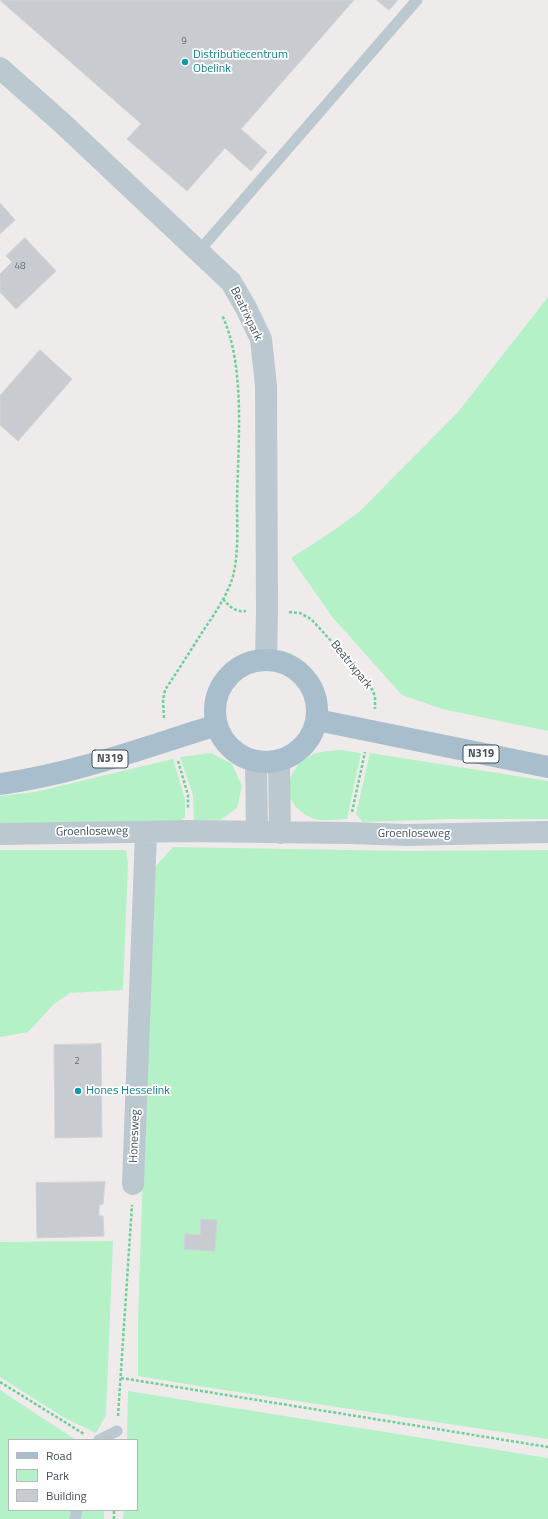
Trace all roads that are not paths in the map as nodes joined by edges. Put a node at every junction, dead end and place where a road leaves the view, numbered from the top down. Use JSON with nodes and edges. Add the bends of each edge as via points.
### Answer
{"nodes":[{"id":1,"x":417,"y":0,"type":"edge"},
{"id":2,"x":0,"y":68,"type":"edge"},
{"id":3,"x":199,"y":251,"type":"junction"},
{"id":4,"x":266,"y":660,"type":"junction"},
{"id":5,"x":316,"y":720,"type":"junction"},
{"id":6,"x":217,"y":725,"type":"junction"},
{"id":7,"x":279,"y":760,"type":"junction"},
{"id":8,"x":256,"y":761,"type":"junction"},
{"id":9,"x":548,"y":767,"type":"edge"},
{"id":10,"x":0,"y":784,"type":"edge"},
{"id":11,"x":146,"y":832,"type":"junction"},
{"id":12,"x":257,"y":832,"type":"junction"},
{"id":13,"x":280,"y":832,"type":"junction"},
{"id":14,"x":548,"y":832,"type":"edge"},
{"id":15,"x":0,"y":834,"type":"edge"},
{"id":16,"x":133,"y":1184,"type":"road end"},
{"id":17,"x":117,"y":1431,"type":"road end"},
{"id":18,"x":101,"y":1439,"type":"edge"}],
"edges":[{"from":1,"to":3,"type":"lane"},
{"from":2,"to":3,"type":"street","name":"Beatrixpark"},
{"from":3,"to":4,"type":"street","name":"Beatrixpark","via":[[231,282],[261,339],[266,386]]},
{"from":4,"to":5,"type":"main road","via":[[278,661],[301,673],[315,695]]},
{"from":4,"to":6,"type":"main road","via":[[252,662],[230,675],[217,699]]},
{"from":5,"to":7,"type":"main road","via":[[312,734],[304,746],[293,755]]},
{"from":5,"to":9,"type":"main road","number":"N319"},
{"from":6,"to":8,"type":"main road","via":[[221,736],[236,752]]},
{"from":6,"to":10,"type":"main road","number":"N319","via":[[100,763],[30,780]]},
{"from":7,"to":8,"type":"main road"},
{"from":7,"to":13,"type":"street"},
{"from":8,"to":12,"type":"street"},
{"from":11,"to":12,"type":"street","name":"Groenloseweg"},
{"from":11,"to":15,"type":"street","name":"Groenloseweg"},
{"from":11,"to":16,"type":"street","name":"Honesweg"},
{"from":12,"to":13,"type":"street","name":"Groenloseweg"},
{"from":13,"to":14,"type":"street","name":"Groenloseweg","via":[[407,835]]},
{"from":17,"to":18,"type":"lane"}]}
